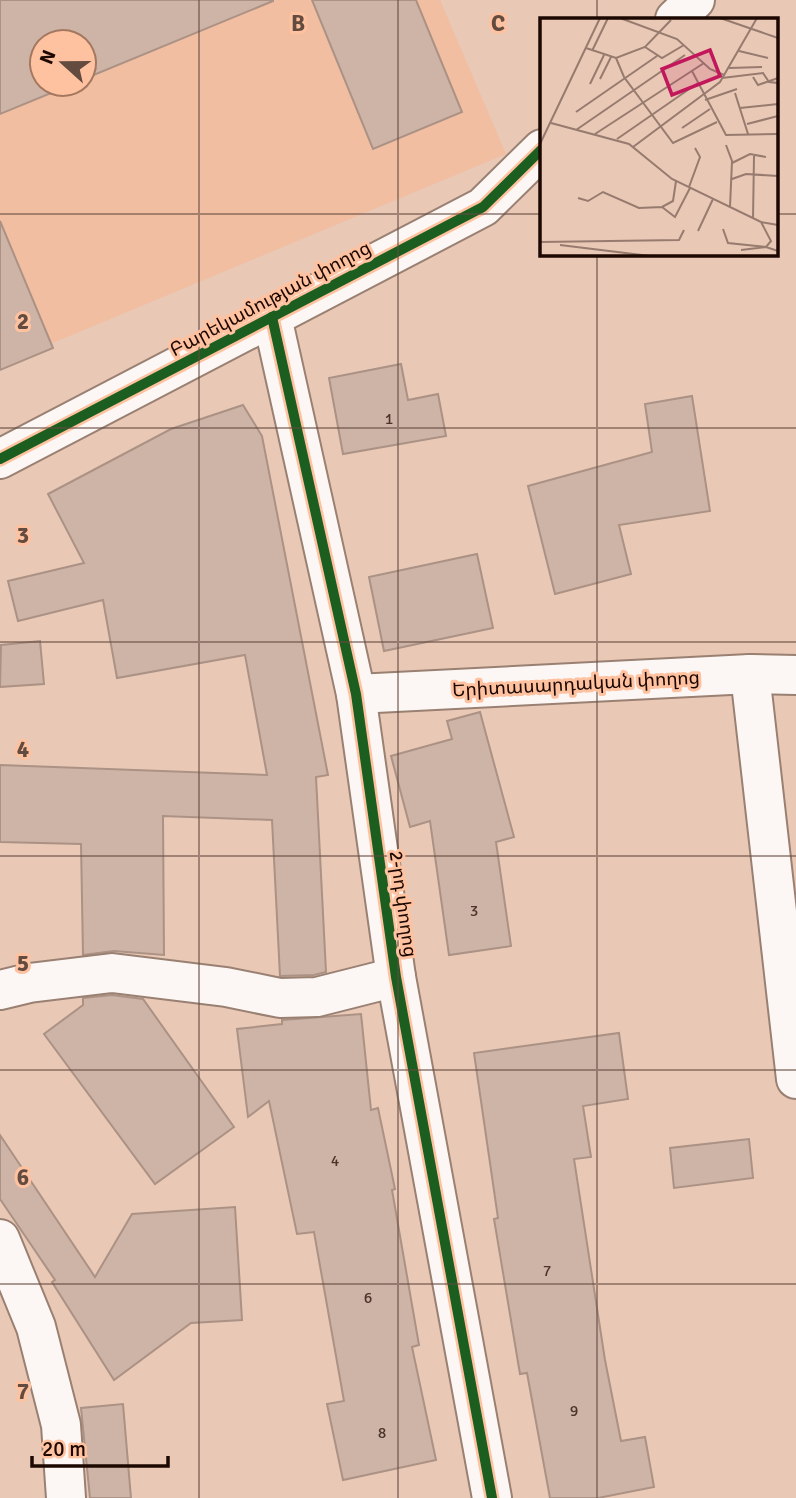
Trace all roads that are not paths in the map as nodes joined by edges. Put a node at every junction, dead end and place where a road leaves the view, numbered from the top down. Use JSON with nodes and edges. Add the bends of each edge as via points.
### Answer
{"nodes":[{"id":1,"x":695,"y":0,"type":"edge"},
{"id":2,"x":677,"y":18,"type":"edge"},
{"id":3,"x":540,"y":151,"type":"edge"},
{"id":4,"x":272,"y":317,"type":"junction"},
{"id":5,"x":0,"y":459,"type":"edge"},
{"id":6,"x":750,"y":674,"type":"junction"},
{"id":7,"x":796,"y":675,"type":"edge"},
{"id":8,"x":356,"y":694,"type":"junction"},
{"id":9,"x":396,"y":976,"type":"junction"},
{"id":10,"x":0,"y":990,"type":"edge"},
{"id":11,"x":796,"y":1079,"type":"edge"},
{"id":12,"x":0,"y":1239,"type":"edge"},
{"id":13,"x":66,"y":1498,"type":"edge"},
{"id":14,"x":492,"y":1498,"type":"edge"}],
"edges":[{"from":1,"to":2,"type":"street"},
{"from":3,"to":4,"type":"street","name":"Բարեկամության փողոց","via":[[483,207]]},
{"from":4,"to":5,"type":"street","name":"Բարեկամության փողոց"},
{"from":4,"to":8,"type":"street","name":"2-րդ փողոց"},
{"from":6,"to":7,"type":"street","name":"Երիտասարդական փողոց"},
{"from":6,"to":8,"type":"street","name":"Երիտասարդական փողոց"},
{"from":6,"to":11,"type":"street"},
{"from":8,"to":9,"type":"street","name":"2-րդ փողոց"},
{"from":9,"to":10,"type":"street","via":[[317,997],[280,998],[112,972]]},
{"from":9,"to":14,"type":"street","name":"2-րդ փողոց"},
{"from":12,"to":13,"type":"street","via":[[40,1339],[61,1425]]}]}
